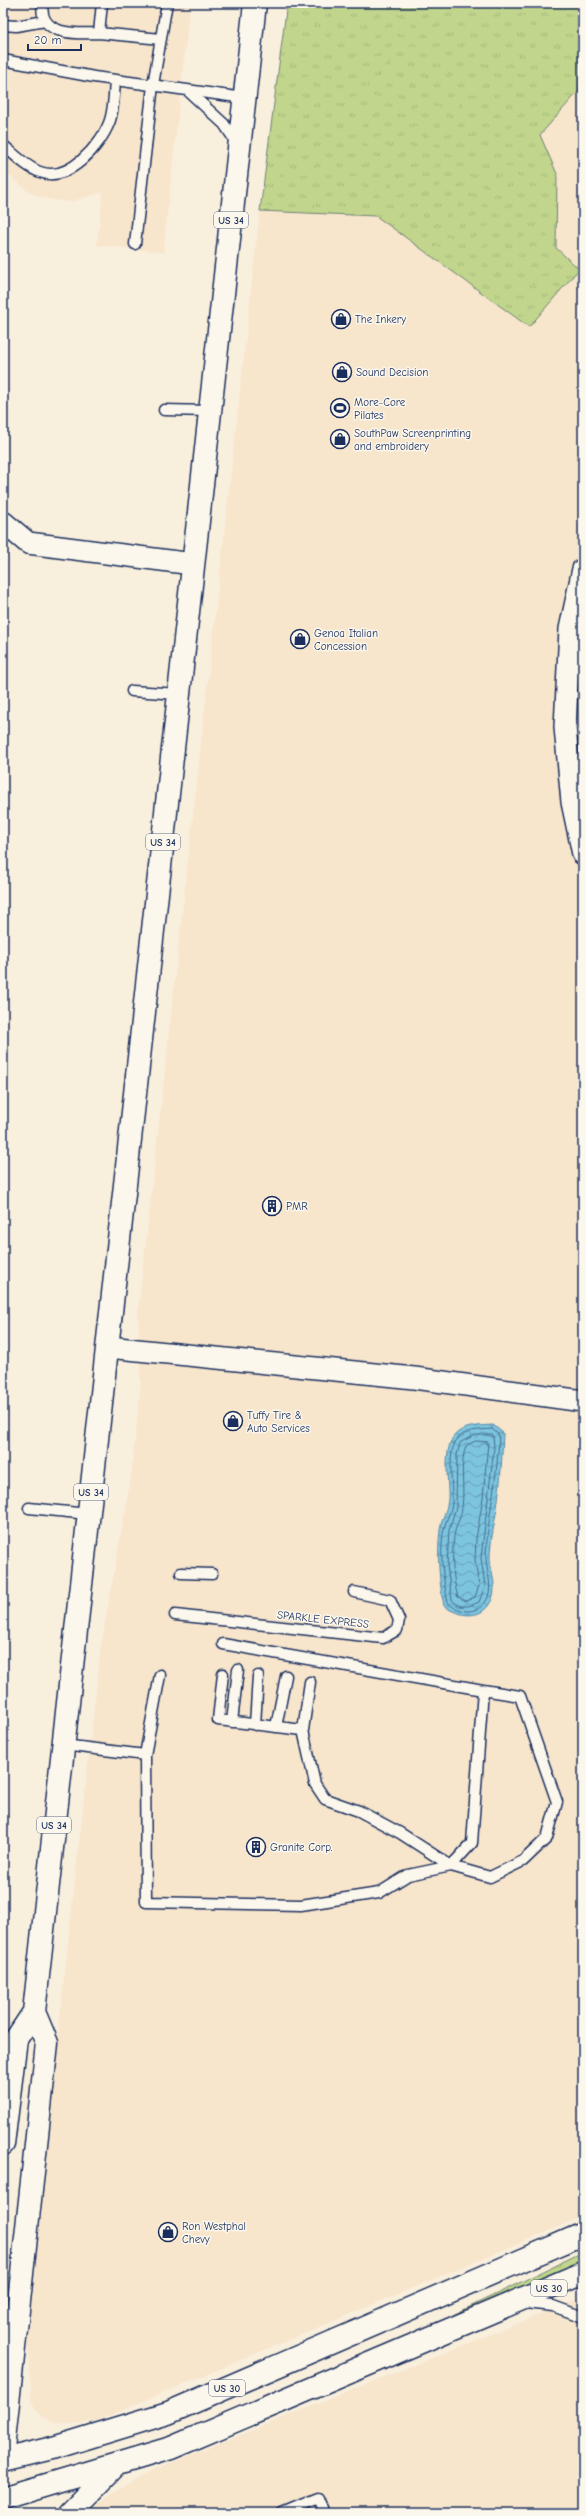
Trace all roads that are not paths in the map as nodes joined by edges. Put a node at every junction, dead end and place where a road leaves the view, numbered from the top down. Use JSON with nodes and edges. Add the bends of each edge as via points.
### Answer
{"nodes":[{"id":1,"x":43,"y":3,"type":"edge"},
{"id":2,"x":102,"y":3,"type":"edge"},
{"id":3,"x":167,"y":3,"type":"edge"},
{"id":4,"x":254,"y":3,"type":"edge"},
{"id":5,"x":45,"y":21,"type":"junction"},
{"id":6,"x":3,"y":25,"type":"edge"},
{"id":7,"x":99,"y":33,"type":"junction"},
{"id":8,"x":161,"y":39,"type":"junction"},
{"id":9,"x":3,"y":60,"type":"edge"},
{"id":10,"x":115,"y":80,"type":"junction"},
{"id":11,"x":153,"y":85,"type":"junction"},
{"id":12,"x":187,"y":90,"type":"junction"},
{"id":13,"x":244,"y":98,"type":"junction"},
{"id":14,"x":3,"y":145,"type":"edge"},
{"id":15,"x":239,"y":146,"type":"junction"},
{"id":16,"x":134,"y":244,"type":"dead end"},
{"id":17,"x":164,"y":410,"type":"dead end"},
{"id":18,"x":210,"y":411,"type":"junction"},
{"id":19,"x":3,"y":522,"type":"edge"},
{"id":20,"x":193,"y":564,"type":"junction"},
{"id":21,"x":583,"y":569,"type":"edge"},
{"id":22,"x":576,"y":641,"type":"edge"},
{"id":23,"x":132,"y":691,"type":"dead end"},
{"id":24,"x":179,"y":694,"type":"junction"},
{"id":25,"x":583,"y":854,"type":"edge"},
{"id":26,"x":108,"y":1347,"type":"junction"},
{"id":27,"x":583,"y":1401,"type":"edge"},
{"id":28,"x":29,"y":1508,"type":"dead end"},
{"id":29,"x":88,"y":1514,"type":"junction"},
{"id":30,"x":181,"y":1573,"type":"dead end"},
{"id":31,"x":212,"y":1574,"type":"dead end"},
{"id":32,"x":354,"y":1592,"type":"dead end"},
{"id":33,"x":175,"y":1615,"type":"dead end"},
{"id":34,"x":223,"y":1644,"type":"dead end"},
{"id":35,"x":238,"y":1670,"type":"dead end"},
{"id":36,"x":223,"y":1674,"type":"dead end"},
{"id":37,"x":160,"y":1675,"type":"dead end"},
{"id":38,"x":258,"y":1676,"type":"dead end"},
{"id":39,"x":286,"y":1676,"type":"dead end"},
{"id":40,"x":310,"y":1682,"type":"dead end"},
{"id":41,"x":484,"y":1690,"type":"junction"},
{"id":42,"x":232,"y":1722,"type":"junction"},
{"id":43,"x":255,"y":1725,"type":"junction"},
{"id":44,"x":276,"y":1727,"type":"junction"},
{"id":45,"x":303,"y":1730,"type":"junction"},
{"id":46,"x":63,"y":1745,"type":"junction"},
{"id":47,"x":145,"y":1755,"type":"junction"},
{"id":48,"x":451,"y":1866,"type":"junction"},
{"id":49,"x":34,"y":2012,"type":"junction"},
{"id":50,"x":9,"y":2038,"type":"edge"},
{"id":51,"x":3,"y":2144,"type":"edge"},
{"id":52,"x":583,"y":2234,"type":"edge"},
{"id":53,"x":583,"y":2273,"type":"edge"},
{"id":54,"x":515,"y":2302,"type":"junction"},
{"id":55,"x":583,"y":2317,"type":"edge"},
{"id":56,"x":3,"y":2449,"type":"edge"},
{"id":57,"x":3,"y":2460,"type":"edge"},
{"id":58,"x":116,"y":2465,"type":"junction"},
{"id":59,"x":3,"y":2498,"type":"edge"},
{"id":60,"x":69,"y":2513,"type":"edge"},
{"id":61,"x":282,"y":2513,"type":"edge"},
{"id":62,"x":324,"y":2513,"type":"edge"}],
"edges":[{"from":1,"to":5,"type":"lane","via":[[41,11]]},
{"from":2,"to":7,"type":"lane"},
{"from":3,"to":8,"type":"lane"},
{"from":4,"to":13,"type":"main road","number":"US 34"},
{"from":5,"to":6,"type":"lane","via":[[16,26]]},
{"from":5,"to":7,"type":"lane","via":[[54,30],[73,34]]},
{"from":7,"to":8,"type":"lane"},
{"from":8,"to":11,"type":"lane"},
{"from":9,"to":10,"type":"lane"},
{"from":10,"to":11,"type":"lane"},
{"from":10,"to":14,"type":"lane","via":[[110,122],[93,148],[66,172],[42,173]]},
{"from":11,"to":12,"type":"lane"},
{"from":11,"to":16,"type":"lane"},
{"from":12,"to":13,"type":"lane"},
{"from":12,"to":15,"type":"lane","via":[[224,124]]},
{"from":13,"to":15,"type":"main road","number":"US 34"},
{"from":15,"to":18,"type":"main road","number":"US 34"},
{"from":17,"to":18,"type":"lane"},
{"from":18,"to":20,"type":"main road","number":"US 34"},
{"from":19,"to":20,"type":"street","via":[[28,543]]},
{"from":20,"to":24,"type":"main road","number":"US 34"},
{"from":21,"to":22,"type":"street"},
{"from":22,"to":25,"type":"street","via":[[565,727],[572,802]]},
{"from":23,"to":24,"type":"lane"},
{"from":24,"to":26,"type":"main road","number":"US 34"},
{"from":26,"to":27,"type":"street","via":[[414,1378]]},
{"from":26,"to":29,"type":"main road","number":"US 34"},
{"from":28,"to":29,"type":"lane"},
{"from":29,"to":46,"type":"main road","number":"US 34"},
{"from":30,"to":31,"type":"lane"},
{"from":32,"to":33,"type":"lane","name":"SPARKLE EXPRESS","via":[[390,1600],[399,1620],[397,1630],[383,1638]]},
{"from":34,"to":41,"type":"lane"},
{"from":35,"to":42,"type":"lane"},
{"from":36,"to":42,"type":"lane","via":[[218,1720]]},
{"from":37,"to":47,"type":"lane"},
{"from":38,"to":43,"type":"lane"},
{"from":39,"to":44,"type":"lane"},
{"from":40,"to":45,"type":"lane"},
{"from":41,"to":48,"type":"lane","via":[[472,1843]]},
{"from":41,"to":48,"type":"lane","via":[[520,1696],[557,1802],[547,1838],[523,1861],[490,1877]]},
{"from":42,"to":43,"type":"lane"},
{"from":43,"to":44,"type":"lane"},
{"from":44,"to":45,"type":"lane"},
{"from":45,"to":48,"type":"lane","via":[[315,1784],[326,1799],[359,1811]]},
{"from":46,"to":47,"type":"lane"},
{"from":46,"to":49,"type":"main road","number":"US 34"},
{"from":47,"to":48,"type":"lane","via":[[146,1902],[301,1905],[379,1893],[408,1875]]},
{"from":49,"to":50,"type":"main road","number":"US 34"},
{"from":49,"to":56,"type":"main road","number":"US 34","via":[[47,2043]]},
{"from":50,"to":51,"type":"main road","number":"US 34"},
{"from":52,"to":57,"type":"main road","number":"US 30","via":[[168,2413]]},
{"from":53,"to":54,"type":"main road","number":"US 30"},
{"from":54,"to":55,"type":"lane","via":[[553,2306]]},
{"from":54,"to":58,"type":"main road","number":"US 30","via":[[220,2428],[171,2448]]},
{"from":58,"to":59,"type":"main road","number":"US 30"},
{"from":58,"to":60,"type":"main road"},
{"from":61,"to":62,"type":"lane","via":[[318,2498]]}]}
